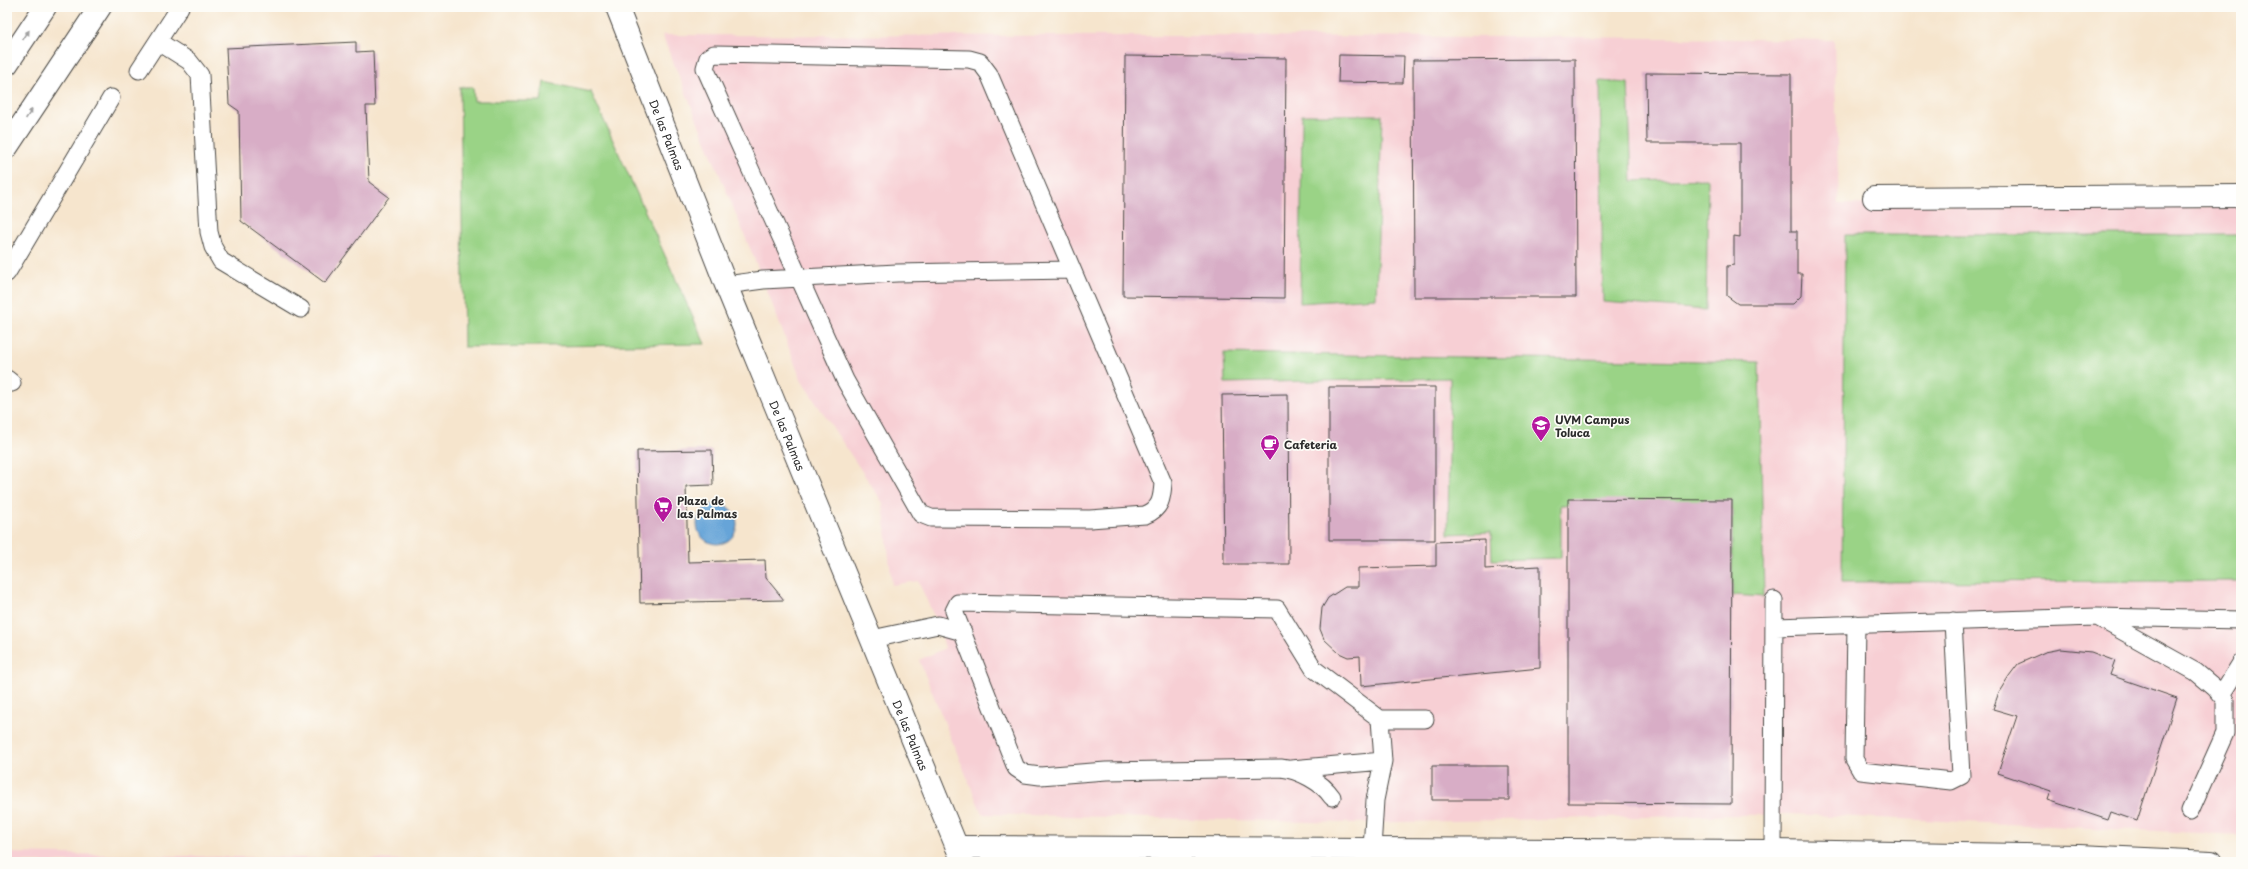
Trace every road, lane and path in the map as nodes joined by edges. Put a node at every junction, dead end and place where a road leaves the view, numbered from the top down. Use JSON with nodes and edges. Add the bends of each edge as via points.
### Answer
{"nodes":[{"id":1,"x":45,"y":7,"type":"edge"},
{"id":2,"x":100,"y":7,"type":"edge"},
{"id":3,"x":180,"y":7,"type":"edge"},
{"id":4,"x":617,"y":7,"type":"edge"},
{"id":5,"x":159,"y":42,"type":"junction"},
{"id":6,"x":7,"y":64,"type":"edge"},
{"id":7,"x":139,"y":70,"type":"dead end"},
{"id":8,"x":111,"y":98,"type":"dead end"},
{"id":9,"x":7,"y":147,"type":"edge"},
{"id":10,"x":2241,"y":196,"type":"edge"},
{"id":11,"x":1874,"y":198,"type":"dead end"},
{"id":12,"x":1072,"y":270,"type":"junction"},
{"id":13,"x":7,"y":273,"type":"edge"},
{"id":14,"x":799,"y":279,"type":"junction"},
{"id":15,"x":726,"y":285,"type":"junction"},
{"id":16,"x":301,"y":309,"type":"dead end"},
{"id":17,"x":1774,"y":600,"type":"dead end"},
{"id":18,"x":2096,"y":617,"type":"junction"},
{"id":19,"x":2241,"y":620,"type":"edge"},
{"id":20,"x":1952,"y":621,"type":"junction"},
{"id":21,"x":1856,"y":624,"type":"junction"},
{"id":22,"x":1775,"y":627,"type":"junction"},
{"id":23,"x":963,"y":632,"type":"junction"},
{"id":24,"x":872,"y":639,"type":"junction"},
{"id":25,"x":2241,"y":663,"type":"edge"},
{"id":26,"x":2221,"y":695,"type":"junction"},
{"id":27,"x":1380,"y":719,"type":"junction"},
{"id":28,"x":1425,"y":719,"type":"dead end"},
{"id":29,"x":1383,"y":760,"type":"junction"},
{"id":30,"x":1288,"y":769,"type":"junction"},
{"id":31,"x":1332,"y":797,"type":"dead end"},
{"id":32,"x":2190,"y":811,"type":"dead end"},
{"id":33,"x":1372,"y":849,"type":"junction"},
{"id":34,"x":1773,"y":851,"type":"junction"},
{"id":35,"x":960,"y":855,"type":"edge"},
{"id":36,"x":1593,"y":856,"type":"edge"},
{"id":37,"x":2079,"y":859,"type":"edge"},
{"id":38,"x":2211,"y":862,"type":"edge"}],
"edges":[{"from":6,"to":1,"type":"main road","one_way":true},
{"from":9,"to":2,"type":"main road","one_way":true},
{"from":3,"to":5,"type":"lane"},
{"from":4,"to":15,"type":"main road","name":"De las Palmas"},
{"from":5,"to":7,"type":"lane"},
{"from":5,"to":16,"type":"lane","via":[[188,61],[200,75],[209,232],[213,247],[222,261]]},
{"from":8,"to":13,"type":"lane"},
{"from":10,"to":11,"type":"main road"},
{"from":12,"to":14,"type":"lane","via":[[897,273]]},
{"from":12,"to":14,"type":"lane","via":[[989,74],[980,62],[969,59],[714,54],[706,62],[705,68]]},
{"from":12,"to":14,"type":"lane","via":[[1163,483],[1159,506],[1145,515],[1090,519],[931,518],[921,514],[845,380]]},
{"from":14,"to":15,"type":"lane"},
{"from":15,"to":24,"type":"main road","name":"De las Palmas"},
{"from":17,"to":22,"type":"lane"},
{"from":18,"to":19,"type":"lane"},
{"from":18,"to":20,"type":"lane"},
{"from":18,"to":26,"type":"lane","via":[[2196,672]]},
{"from":20,"to":21,"type":"lane"},
{"from":20,"to":21,"type":"lane","via":[[1961,776],[1951,781],[1861,771],[1854,759]]},
{"from":21,"to":22,"type":"lane"},
{"from":22,"to":34,"type":"lane"},
{"from":23,"to":24,"type":"lane","via":[[938,625]]},
{"from":23,"to":27,"type":"lane","via":[[954,611],[958,603],[1274,608],[1279,610],[1314,669]]},
{"from":23,"to":30,"type":"lane","via":[[1016,768],[1021,773],[1040,776],[1106,771]]},
{"from":24,"to":35,"type":"main road","name":"De las Palmas"},
{"from":25,"to":26,"type":"lane"},
{"from":26,"to":32,"type":"lane","via":[[2225,700],[2225,733]]},
{"from":27,"to":28,"type":"lane"},
{"from":27,"to":29,"type":"lane"},
{"from":29,"to":30,"type":"lane"},
{"from":29,"to":33,"type":"lane","via":[[1375,800]]},
{"from":30,"to":31,"type":"lane","via":[[1323,786]]},
{"from":33,"to":35,"type":"main road"},
{"from":33,"to":36,"type":"main road"},
{"from":34,"to":36,"type":"main road"},
{"from":34,"to":37,"type":"main road"},
{"from":37,"to":38,"type":"main road"}]}
